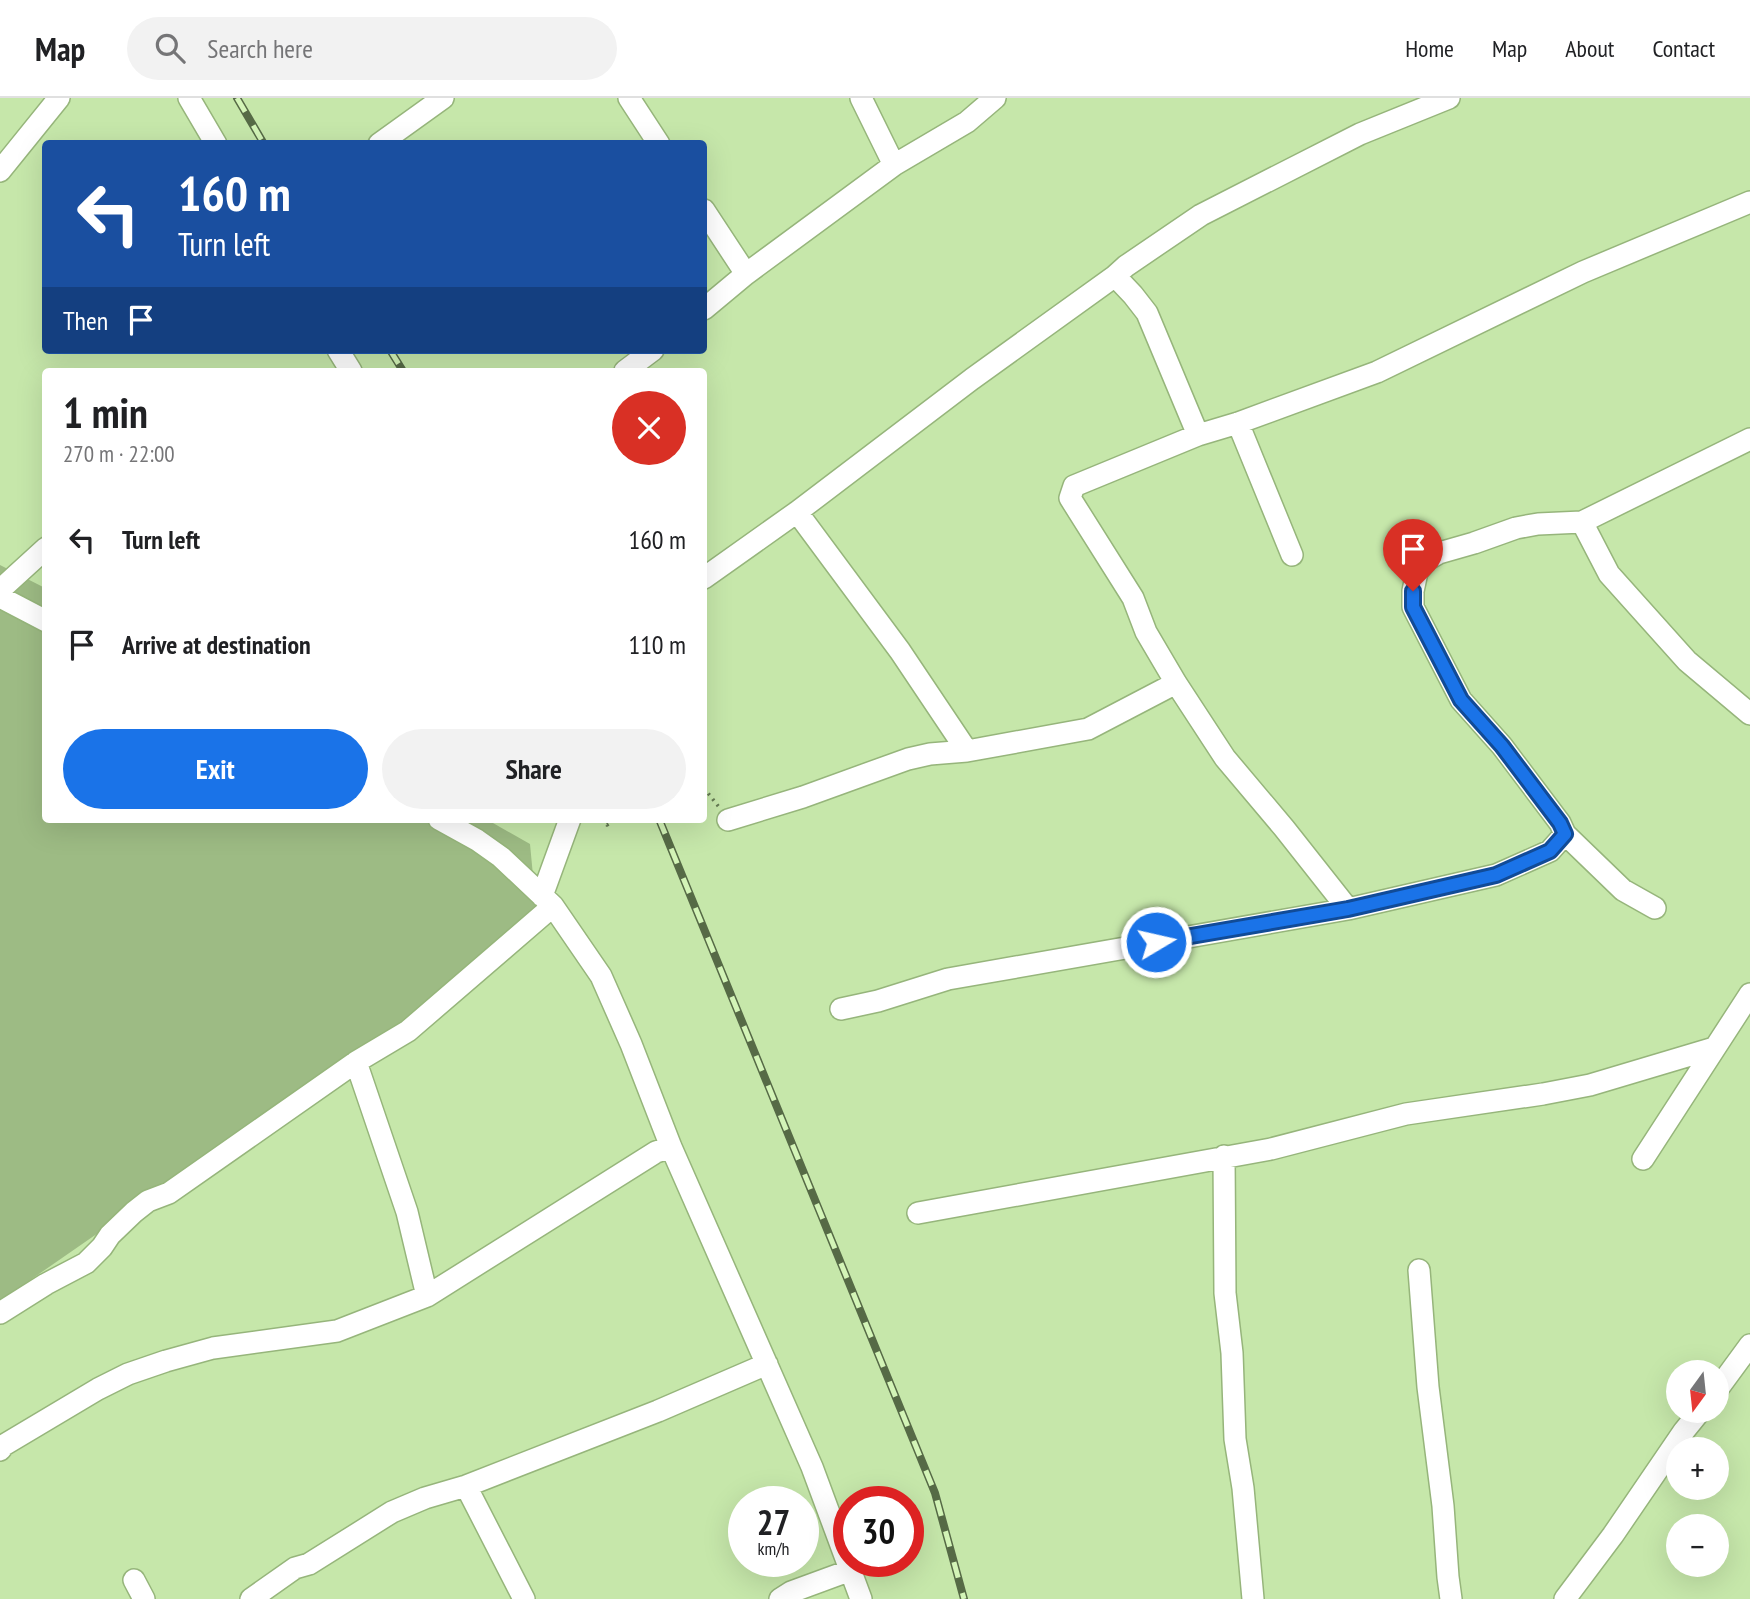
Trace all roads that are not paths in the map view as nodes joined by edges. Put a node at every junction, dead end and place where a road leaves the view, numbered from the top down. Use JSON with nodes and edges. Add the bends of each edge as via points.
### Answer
{"nodes":[{"id":1,"x":59,"y":98,"type":"edge"},
{"id":2,"x":189,"y":98,"type":"edge"},
{"id":3,"x":443,"y":98,"type":"edge"},
{"id":4,"x":629,"y":98,"type":"edge"},
{"id":5,"x":861,"y":98,"type":"edge"},
{"id":6,"x":995,"y":98,"type":"edge"},
{"id":7,"x":1449,"y":98,"type":"edge"},
{"id":8,"x":214,"y":140,"type":"edge"},
{"id":9,"x":385,"y":140,"type":"edge"},
{"id":10,"x":656,"y":140,"type":"edge"},
{"id":11,"x":894,"y":165,"type":"junction"},
{"id":12,"x":0,"y":171,"type":"edge"},
{"id":13,"x":1750,"y":202,"type":"edge"},
{"id":14,"x":707,"y":215,"type":"edge"},
{"id":15,"x":746,"y":274,"type":"junction"},
{"id":16,"x":1115,"y":276,"type":"junction"},
{"id":17,"x":707,"y":306,"type":"edge"},
{"id":18,"x":648,"y":354,"type":"edge"},
{"id":19,"x":629,"y":368,"type":"edge"},
{"id":20,"x":1238,"y":423,"type":"junction"},
{"id":21,"x":1198,"y":435,"type":"junction"},
{"id":22,"x":1750,"y":439,"type":"edge"},
{"id":23,"x":797,"y":512,"type":"junction"},
{"id":24,"x":1582,"y":522,"type":"junction"},
{"id":25,"x":42,"y":552,"type":"edge"},
{"id":26,"x":1292,"y":555,"type":"dead end"},
{"id":27,"x":707,"y":576,"type":"edge"},
{"id":28,"x":0,"y":590,"type":"edge"},
{"id":29,"x":0,"y":597,"type":"edge"},
{"id":30,"x":42,"y":619,"type":"edge"},
{"id":31,"x":1176,"y":683,"type":"junction"},
{"id":32,"x":1750,"y":713,"type":"edge"},
{"id":33,"x":967,"y":751,"type":"junction"},
{"id":34,"x":728,"y":820,"type":"dead end"},
{"id":35,"x":446,"y":823,"type":"edge"},
{"id":36,"x":568,"y":823,"type":"edge"},
{"id":37,"x":1565,"y":834,"type":"junction"},
{"id":38,"x":547,"y":901,"type":"junction"},
{"id":39,"x":1655,"y":908,"type":"dead end"},
{"id":40,"x":1348,"y":909,"type":"junction"},
{"id":41,"x":1750,"y":994,"type":"edge"},
{"id":42,"x":841,"y":1009,"type":"dead end"},
{"id":43,"x":1714,"y":1048,"type":"junction"},
{"id":44,"x":356,"y":1062,"type":"junction"},
{"id":45,"x":671,"y":1147,"type":"junction"},
{"id":46,"x":1224,"y":1156,"type":"junction"},
{"id":47,"x":1643,"y":1159,"type":"dead end"},
{"id":48,"x":918,"y":1213,"type":"dead end"},
{"id":49,"x":1419,"y":1270,"type":"dead end"},
{"id":50,"x":427,"y":1296,"type":"junction"},
{"id":51,"x":0,"y":1313,"type":"edge"},
{"id":52,"x":1750,"y":1345,"type":"edge"},
{"id":53,"x":767,"y":1364,"type":"junction"},
{"id":54,"x":1729,"y":1374,"type":"edge"},
{"id":55,"x":1690,"y":1423,"type":"edge"},
{"id":56,"x":1,"y":1445,"type":"edge"},
{"id":57,"x":467,"y":1486,"type":"junction"},
{"id":58,"x":833,"y":1522,"type":"edge"},
{"id":59,"x":833,"y":1576,"type":"edge"},
{"id":60,"x":854,"y":1577,"type":"edge"},
{"id":61,"x":134,"y":1580,"type":"dead end"},
{"id":62,"x":144,"y":1599,"type":"edge"},
{"id":63,"x":251,"y":1599,"type":"edge"},
{"id":64,"x":524,"y":1599,"type":"edge"},
{"id":65,"x":780,"y":1599,"type":"edge"},
{"id":66,"x":862,"y":1599,"type":"edge"},
{"id":67,"x":1253,"y":1599,"type":"edge"},
{"id":68,"x":1451,"y":1599,"type":"edge"},
{"id":69,"x":1565,"y":1599,"type":"edge"}],
"edges":[{"from":1,"to":12,"type":"street"},
{"from":2,"to":8,"type":"street"},
{"from":3,"to":9,"type":"street"},
{"from":4,"to":10,"type":"street"},
{"from":5,"to":11,"type":"street"},
{"from":6,"to":11,"type":"street","via":[[967,122]]},
{"from":7,"to":16,"type":"street","via":[[1360,134],[1201,215]]},
{"from":11,"to":15,"type":"street"},
{"from":13,"to":20,"type":"street","via":[[1583,272],[1377,372]]},
{"from":14,"to":15,"type":"street"},
{"from":15,"to":17,"type":"street"},
{"from":16,"to":21,"type":"street","via":[[1147,313]]},
{"from":16,"to":23,"type":"street"},
{"from":18,"to":19,"type":"street"},
{"from":20,"to":21,"type":"street"},
{"from":20,"to":26,"type":"street"},
{"from":21,"to":31,"type":"street","via":[[1074,486],[1070,498],[1133,598],[1146,632]]},
{"from":22,"to":24,"type":"street"},
{"from":23,"to":27,"type":"street"},
{"from":23,"to":33,"type":"street"},
{"from":24,"to":32,"type":"street","via":[[1614,580],[1687,661]]},
{"from":24,"to":37,"type":"street","via":[[1516,528],[1439,553],[1417,572],[1413,591],[1413,607],[1461,700],[1502,746]]},
{"from":25,"to":28,"type":"street"},
{"from":29,"to":30,"type":"street"},
{"from":31,"to":33,"type":"street","via":[[1088,729]]},
{"from":31,"to":40,"type":"street","via":[[1225,758]]},
{"from":33,"to":34,"type":"street","via":[[908,759]]},
{"from":35,"to":38,"type":"street","via":[[501,857]]},
{"from":36,"to":38,"type":"street"},
{"from":37,"to":39,"type":"street","via":[[1623,890]]},
{"from":37,"to":40,"type":"street","via":[[1550,851],[1496,875]]},
{"from":38,"to":44,"type":"street","via":[[408,1031]]},
{"from":38,"to":45,"type":"street","via":[[601,976]]},
{"from":40,"to":42,"type":"street","via":[[948,979]]},
{"from":41,"to":43,"type":"street"},
{"from":43,"to":46,"type":"street","via":[[1590,1085],[1406,1114],[1270,1149]]},
{"from":43,"to":47,"type":"street"},
{"from":44,"to":50,"type":"street","via":[[407,1212]]},
{"from":44,"to":51,"type":"street","via":[[169,1193],[140,1206],[86,1263]]},
{"from":45,"to":50,"type":"street","via":[[656,1152]]},
{"from":45,"to":53,"type":"street"},
{"from":46,"to":48,"type":"street"},
{"from":46,"to":67,"type":"street","via":[[1225,1293]]},
{"from":49,"to":68,"type":"street"},
{"from":50,"to":56,"type":"street","via":[[337,1331],[213,1348],[128,1374]]},
{"from":52,"to":54,"type":"street"},
{"from":53,"to":57,"type":"street"},
{"from":53,"to":58,"type":"street"},
{"from":55,"to":69,"type":"street"},
{"from":57,"to":63,"type":"street","via":[[392,1512]]},
{"from":57,"to":64,"type":"street"},
{"from":59,"to":65,"type":"street"},
{"from":60,"to":66,"type":"street"},
{"from":61,"to":62,"type":"street"}]}
